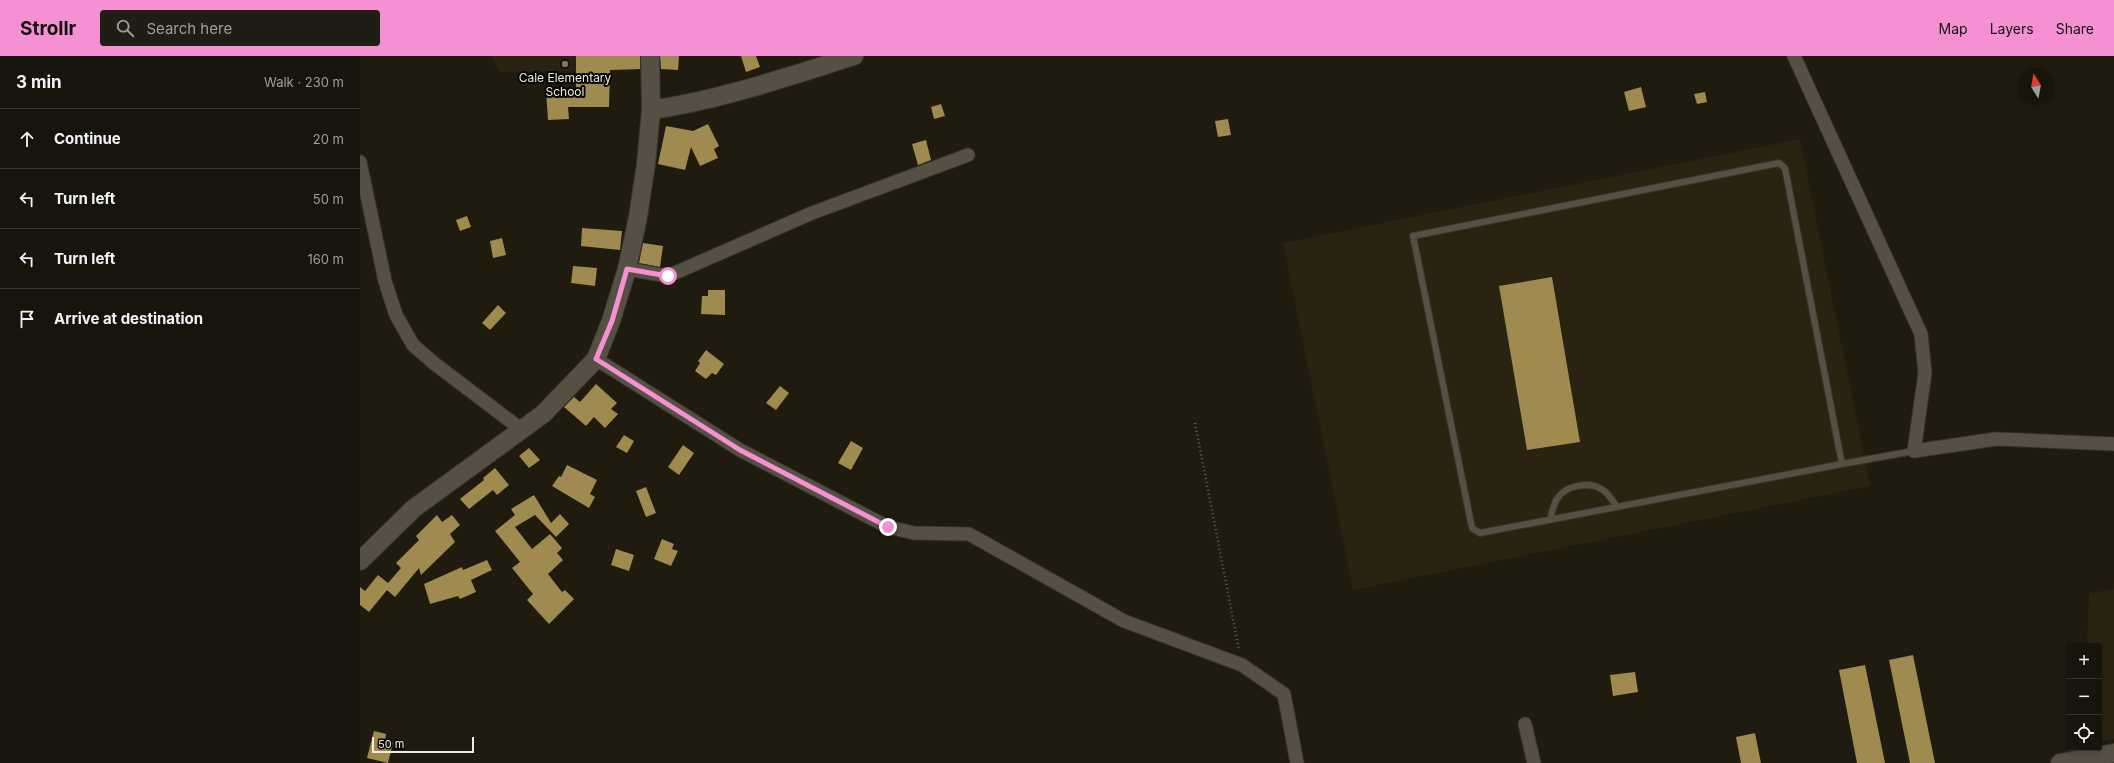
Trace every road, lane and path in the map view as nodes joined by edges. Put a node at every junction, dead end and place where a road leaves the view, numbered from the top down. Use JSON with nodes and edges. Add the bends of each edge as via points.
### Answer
{"nodes":[{"id":1,"x":650,"y":56,"type":"edge"},
{"id":2,"x":854,"y":56,"type":"edge"},
{"id":3,"x":1794,"y":56,"type":"edge"},
{"id":4,"x":650,"y":110,"type":"junction"},
{"id":5,"x":968,"y":155,"type":"dead end"},
{"id":6,"x":360,"y":162,"type":"edge"},
{"id":7,"x":627,"y":269,"type":"junction"},
{"id":8,"x":596,"y":359,"type":"junction"},
{"id":9,"x":1195,"y":423,"type":"dead end"},
{"id":10,"x":522,"y":430,"type":"junction"},
{"id":11,"x":2114,"y":444,"type":"edge"},
{"id":12,"x":1914,"y":451,"type":"junction"},
{"id":13,"x":1842,"y":464,"type":"junction"},
{"id":14,"x":1617,"y":507,"type":"junction"},
{"id":15,"x":1550,"y":520,"type":"junction"},
{"id":16,"x":360,"y":561,"type":"edge"},
{"id":17,"x":1242,"y":665,"type":"junction"},
{"id":18,"x":1525,"y":724,"type":"dead end"},
{"id":19,"x":2114,"y":753,"type":"edge"},
{"id":20,"x":1297,"y":763,"type":"edge"},
{"id":21,"x":1534,"y":763,"type":"edge"},
{"id":22,"x":2060,"y":763,"type":"edge"}],
"edges":[{"from":1,"to":4,"type":"main road"},
{"from":2,"to":4,"type":"main road","via":[[742,91],[680,106]]},
{"from":3,"to":12,"type":"street","via":[[1921,334],[1925,374]]},
{"from":4,"to":7,"type":"main road","via":[[646,164]]},
{"from":5,"to":7,"type":"street","via":[[812,213],[668,276]]},
{"from":6,"to":10,"type":"street","via":[[386,281],[396,315],[413,345],[434,364]]},
{"from":7,"to":8,"type":"main road","via":[[612,321]]},
{"from":8,"to":10,"type":"main road","via":[[543,414]]},
{"from":8,"to":17,"type":"street","via":[[740,450],[888,527],[914,533],[969,534],[1124,621]]},
{"from":9,"to":17,"type":"path"},
{"from":10,"to":16,"type":"main road","via":[[413,509]]},
{"from":11,"to":12,"type":"street","via":[[1996,439]]},
{"from":12,"to":13,"type":"lane"},
{"from":13,"to":14,"type":"lane"},
{"from":13,"to":15,"type":"lane","via":[[1785,168],[1779,163],[1413,236],[1472,528],[1480,533]]},
{"from":14,"to":15,"type":"lane"},
{"from":14,"to":15,"type":"lane","via":[[1602,490],[1593,486],[1578,486],[1565,491],[1558,498]]},
{"from":17,"to":20,"type":"street","via":[[1284,694]]},
{"from":18,"to":21,"type":"street"},
{"from":19,"to":22,"type":"main road"}]}
